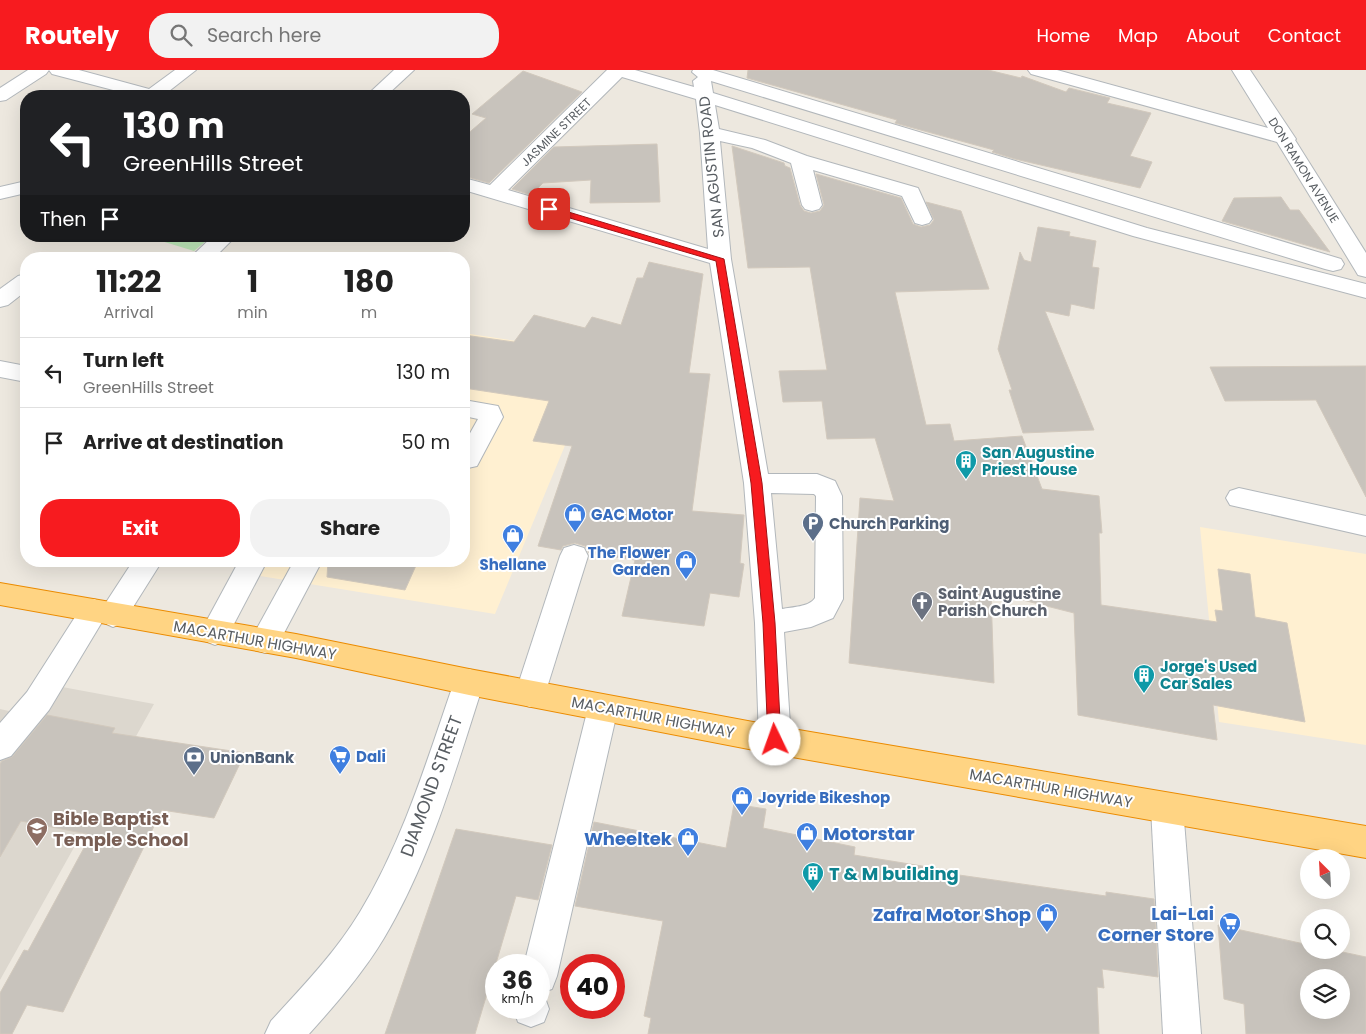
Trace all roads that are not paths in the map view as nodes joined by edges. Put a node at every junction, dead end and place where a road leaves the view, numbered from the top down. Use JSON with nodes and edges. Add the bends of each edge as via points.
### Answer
{"nodes":[{"id":1,"x":40,"y":70,"type":"edge"},
{"id":2,"x":58,"y":70,"type":"edge"},
{"id":3,"x":187,"y":70,"type":"edge"},
{"id":4,"x":405,"y":70,"type":"edge"},
{"id":5,"x":617,"y":70,"type":"edge"},
{"id":6,"x":1037,"y":70,"type":"edge"},
{"id":7,"x":1241,"y":70,"type":"edge"},
{"id":8,"x":1081,"y":76,"type":"edge"},
{"id":9,"x":702,"y":79,"type":"edge"},
{"id":10,"x":132,"y":90,"type":"edge"},
{"id":11,"x":162,"y":90,"type":"edge"},
{"id":12,"x":382,"y":90,"type":"edge"},
{"id":13,"x":0,"y":96,"type":"edge"},
{"id":14,"x":710,"y":133,"type":"junction"},
{"id":15,"x":1286,"y":139,"type":"junction"},
{"id":16,"x":800,"y":160,"type":"junction"},
{"id":17,"x":470,"y":186,"type":"edge"},
{"id":18,"x":20,"y":188,"type":"edge"},
{"id":19,"x":0,"y":193,"type":"edge"},
{"id":20,"x":494,"y":193,"type":"junction"},
{"id":21,"x":812,"y":205,"type":"dead end"},
{"id":22,"x":922,"y":219,"type":"dead end"},
{"id":23,"x":219,"y":242,"type":"edge"},
{"id":24,"x":208,"y":252,"type":"edge"},
{"id":25,"x":720,"y":259,"type":"junction"},
{"id":26,"x":1366,"y":272,"type":"edge"},
{"id":27,"x":20,"y":285,"type":"edge"},
{"id":28,"x":1366,"y":291,"type":"edge"},
{"id":29,"x":0,"y":300,"type":"edge"},
{"id":30,"x":0,"y":369,"type":"edge"},
{"id":31,"x":20,"y":373,"type":"edge"},
{"id":32,"x":470,"y":409,"type":"edge"},
{"id":33,"x":470,"y":455,"type":"edge"},
{"id":34,"x":756,"y":483,"type":"junction"},
{"id":35,"x":1239,"y":498,"type":"dead end"},
{"id":36,"x":1366,"y":526,"type":"edge"},
{"id":37,"x":574,"y":556,"type":"dead end"},
{"id":38,"x":143,"y":567,"type":"edge"},
{"id":39,"x":251,"y":567,"type":"edge"},
{"id":40,"x":305,"y":567,"type":"edge"},
{"id":41,"x":0,"y":594,"type":"edge"},
{"id":42,"x":104,"y":613,"type":"junction"},
{"id":43,"x":769,"y":623,"type":"junction"},
{"id":44,"x":214,"y":633,"type":"junction"},
{"id":45,"x":265,"y":641,"type":"junction"},
{"id":46,"x":469,"y":682,"type":"junction"},
{"id":47,"x":530,"y":694,"type":"junction"},
{"id":48,"x":603,"y":708,"type":"junction"},
{"id":49,"x":775,"y":740,"type":"junction"},
{"id":50,"x":0,"y":746,"type":"edge"},
{"id":51,"x":1167,"y":808,"type":"junction"},
{"id":52,"x":1366,"y":842,"type":"edge"},
{"id":53,"x":544,"y":954,"type":"edge"},
{"id":54,"x":284,"y":1034,"type":"edge"},
{"id":55,"x":1182,"y":1034,"type":"edge"}],
"edges":[{"from":1,"to":13,"type":"street"},
{"from":2,"to":10,"type":"street"},
{"from":3,"to":11,"type":"street"},
{"from":4,"to":12,"type":"street"},
{"from":5,"to":9,"type":"street"},
{"from":5,"to":20,"type":"street","name":"JASMINE STREET"},
{"from":6,"to":8,"type":"street"},
{"from":7,"to":15,"type":"street","name":"DON RAMON AVENUE"},
{"from":8,"to":15,"type":"street"},
{"from":9,"to":14,"type":"street","name":"SAN AGUSTIN ROAD"},
{"from":9,"to":26,"type":"street"},
{"from":9,"to":28,"type":"street","via":[[1140,232]]},
{"from":14,"to":16,"type":"street","via":[[758,144]]},
{"from":14,"to":25,"type":"street","name":"SAN AGUSTIN ROAD"},
{"from":15,"to":26,"type":"street","name":"DON RAMON AVENUE"},
{"from":16,"to":21,"type":"street"},
{"from":16,"to":22,"type":"street","via":[[911,192]]},
{"from":17,"to":20,"type":"street"},
{"from":18,"to":19,"type":"street"},
{"from":20,"to":25,"type":"street"},
{"from":23,"to":24,"type":"street"},
{"from":25,"to":34,"type":"street","name":"SAN AGUSTIN ROAD"},
{"from":27,"to":29,"type":"street"},
{"from":30,"to":31,"type":"street"},
{"from":32,"to":33,"type":"street","via":[[489,412],[491,417]]},
{"from":34,"to":43,"type":"street","name":"SAN AGUSTIN ROAD"},
{"from":34,"to":43,"type":"street","via":[[818,484],[826,488],[830,496],[829,600],[823,610],[811,615]]},
{"from":35,"to":36,"type":"street"},
{"from":37,"to":47,"type":"street"},
{"from":38,"to":42,"type":"street"},
{"from":39,"to":44,"type":"street"},
{"from":40,"to":45,"type":"street"},
{"from":41,"to":42,"type":"highway","name":"MACARTHUR HIGHWAY"},
{"from":42,"to":44,"type":"highway","name":"MACARTHUR HIGHWAY"},
{"from":42,"to":50,"type":"street"},
{"from":43,"to":49,"type":"street","name":"SAN AGUSTIN ROAD"},
{"from":44,"to":45,"type":"highway","name":"MACARTHUR HIGHWAY"},
{"from":45,"to":46,"type":"highway","name":"MACARTHUR HIGHWAY"},
{"from":46,"to":47,"type":"highway","name":"MACARTHUR HIGHWAY"},
{"from":46,"to":54,"type":"street","name":"DIAMOND STREET","via":[[422,822],[372,925],[322,992]]},
{"from":47,"to":48,"type":"highway","name":"MACARTHUR HIGHWAY"},
{"from":48,"to":49,"type":"highway","name":"MACARTHUR HIGHWAY"},
{"from":48,"to":53,"type":"street"},
{"from":49,"to":51,"type":"highway","name":"MACARTHUR HIGHWAY"},
{"from":51,"to":52,"type":"highway","name":"MACARTHUR HIGHWAY"},
{"from":51,"to":55,"type":"street"}]}
